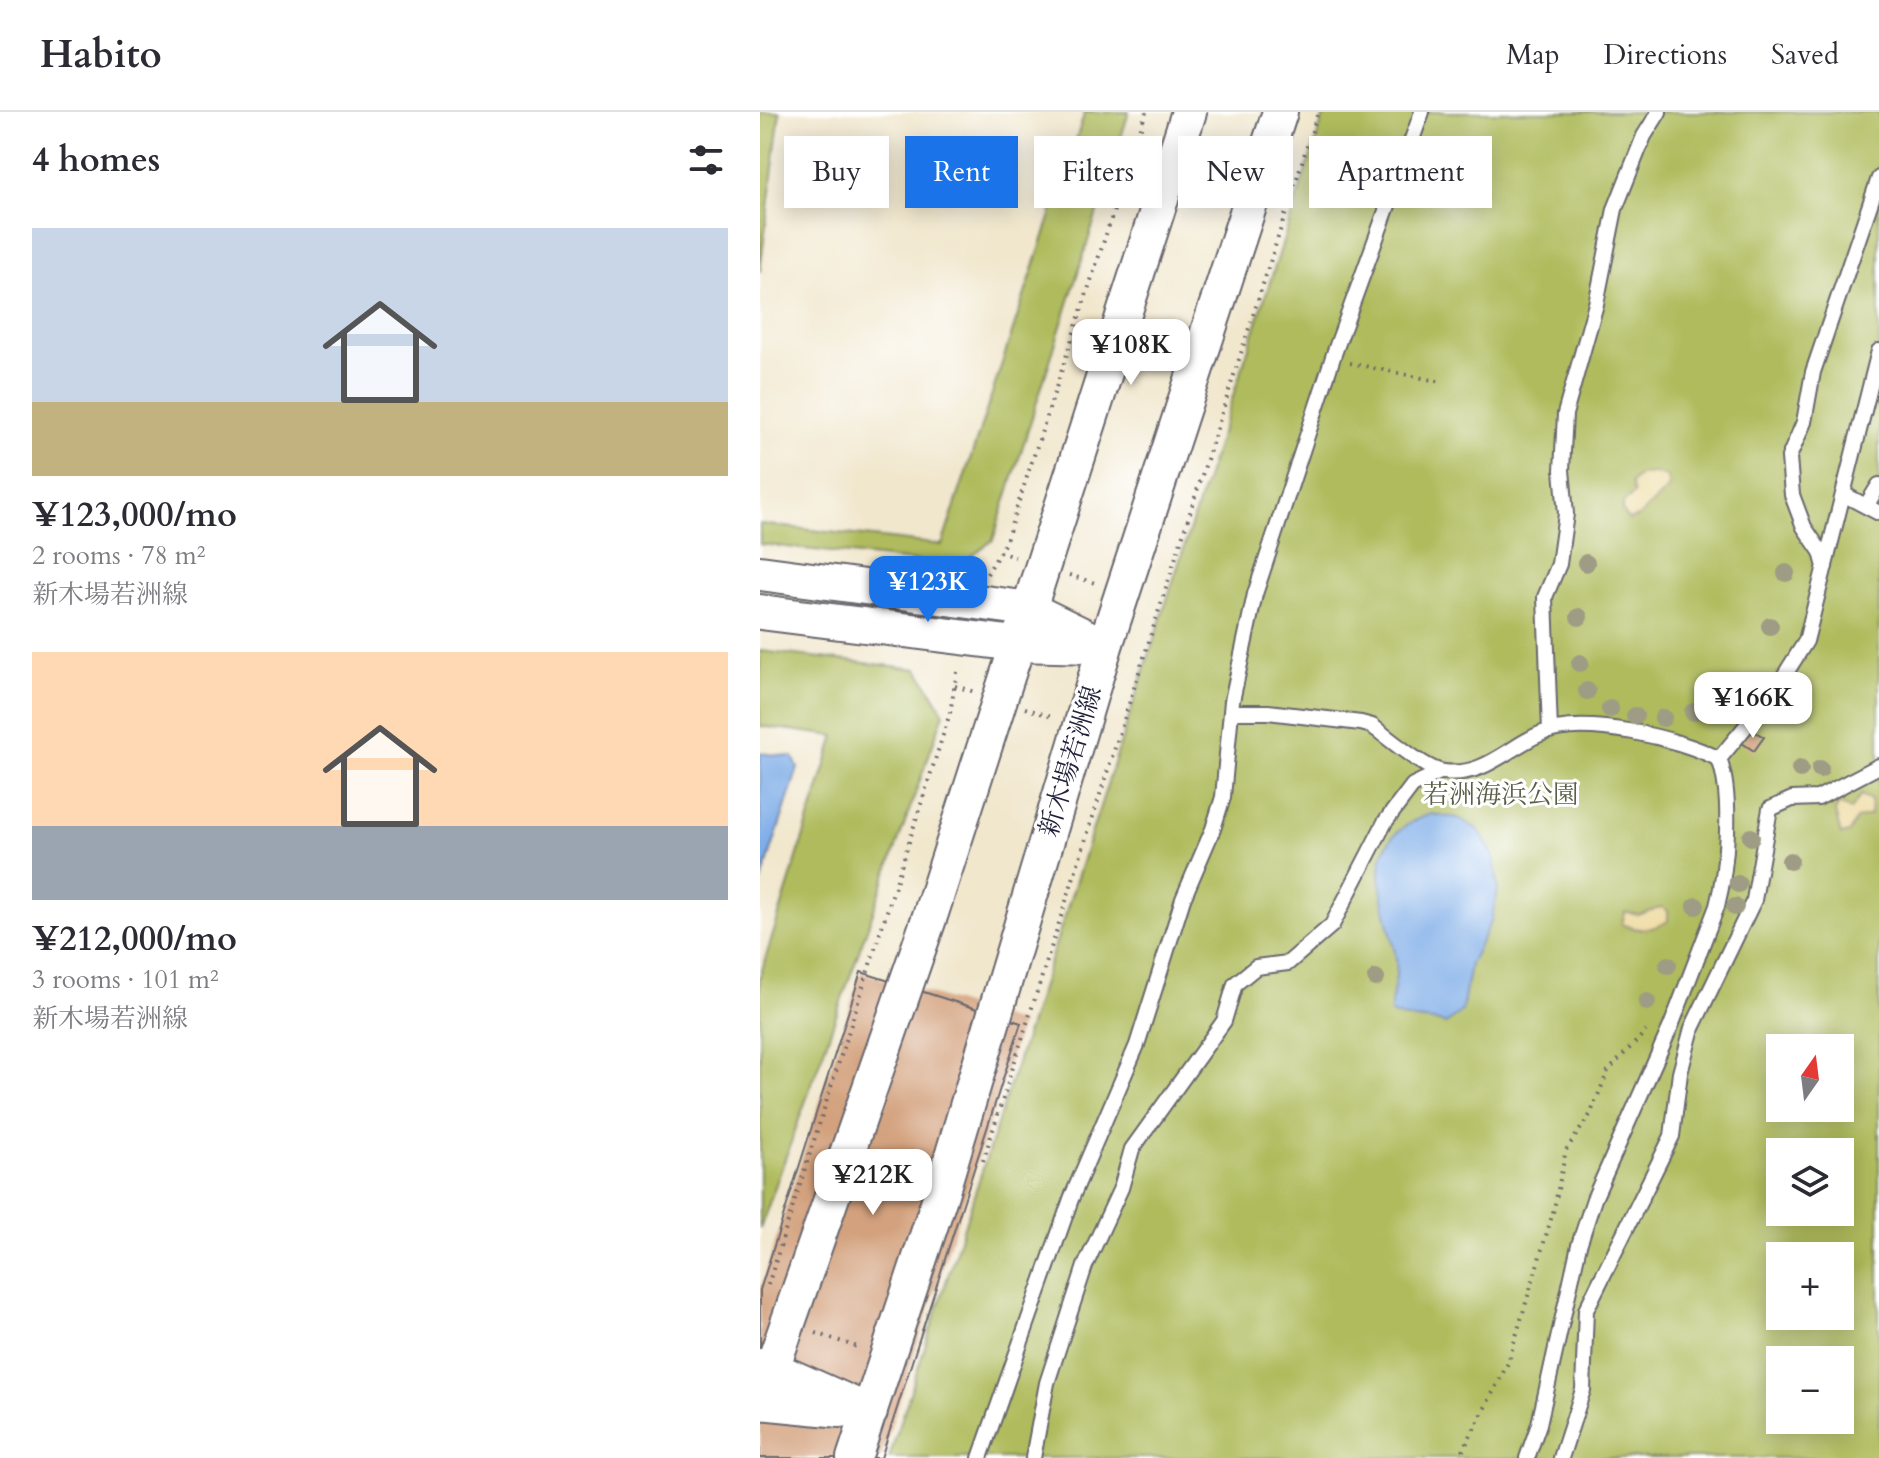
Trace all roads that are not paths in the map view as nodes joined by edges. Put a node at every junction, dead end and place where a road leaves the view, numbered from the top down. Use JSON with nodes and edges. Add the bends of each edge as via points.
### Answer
{"nodes":[{"id":1,"x":1189,"y":112,"type":"edge"},
{"id":2,"x":1280,"y":112,"type":"edge"},
{"id":3,"x":1422,"y":112,"type":"edge"},
{"id":4,"x":1659,"y":112,"type":"edge"},
{"id":5,"x":1879,"y":178,"type":"edge"},
{"id":6,"x":1879,"y":351,"type":"edge"},
{"id":7,"x":1879,"y":485,"type":"edge"},
{"id":8,"x":1843,"y":494,"type":"junction"},
{"id":9,"x":1873,"y":510,"type":"edge"},
{"id":10,"x":1826,"y":570,"type":"junction"},
{"id":11,"x":760,"y":573,"type":"edge"},
{"id":12,"x":1029,"y":609,"type":"junction"},
{"id":13,"x":760,"y":612,"type":"edge"},
{"id":14,"x":1016,"y":644,"type":"junction"},
{"id":15,"x":1105,"y":646,"type":"junction"},
{"id":16,"x":1231,"y":712,"type":"junction"},
{"id":17,"x":1550,"y":731,"type":"junction"},
{"id":18,"x":1719,"y":759,"type":"junction"},
{"id":19,"x":1879,"y":766,"type":"edge"},
{"id":20,"x":1440,"y":772,"type":"junction"},
{"id":21,"x":766,"y":1367,"type":"edge"},
{"id":22,"x":760,"y":1403,"type":"edge"},
{"id":23,"x":870,"y":1412,"type":"junction"},
{"id":24,"x":854,"y":1458,"type":"edge"},
{"id":25,"x":980,"y":1458,"type":"edge"},
{"id":26,"x":1033,"y":1458,"type":"edge"},
{"id":27,"x":1527,"y":1458,"type":"edge"},
{"id":28,"x":1561,"y":1458,"type":"edge"}],
"edges":[{"from":1,"to":12,"type":"street"},
{"from":2,"to":15,"type":"street","name":"新木場若洲線"},
{"from":3,"to":16,"type":"lane","via":[[1255,594]]},
{"from":4,"to":17,"type":"lane","via":[[1615,209],[1596,304],[1565,414],[1566,514],[1559,564],[1545,597]]},
{"from":5,"to":10,"type":"lane","via":[[1789,457],[1792,495]]},
{"from":6,"to":8,"type":"lane"},
{"from":7,"to":9,"type":"lane"},
{"from":8,"to":9,"type":"lane"},
{"from":8,"to":10,"type":"lane"},
{"from":10,"to":18,"type":"lane","via":[[1806,641],[1791,669]]},
{"from":11,"to":12,"type":"street"},
{"from":12,"to":14,"type":"street"},
{"from":12,"to":15,"type":"street"},
{"from":13,"to":14,"type":"street"},
{"from":14,"to":15,"type":"street"},
{"from":14,"to":21,"type":"street","via":[[931,913],[775,1311]]},
{"from":15,"to":23,"type":"street","name":"新木場若洲線"},
{"from":16,"to":20,"type":"lane","via":[[1372,726]]},
{"from":16,"to":25,"type":"lane","via":[[1223,797],[1213,829],[1183,899],[1137,1045],[1071,1199]]},
{"from":17,"to":18,"type":"lane","via":[[1584,728],[1641,735],[1696,747]]},
{"from":17,"to":20,"type":"lane","via":[[1493,763],[1459,773]]},
{"from":18,"to":27,"type":"lane","via":[[1725,796],[1722,886],[1681,1002],[1594,1199]]},
{"from":19,"to":28,"type":"lane","via":[[1818,798],[1792,799],[1770,809],[1754,900],[1692,1028],[1672,1136],[1586,1310],[1583,1390]]},
{"from":20,"to":26,"type":"lane","via":[[1413,785],[1385,822],[1332,925],[1288,963],[1256,967],[1235,984],[1224,1021],[1132,1149],[1121,1188],[1085,1266],[1047,1383]]},
{"from":21,"to":22,"type":"street"},
{"from":21,"to":23,"type":"street"},
{"from":22,"to":23,"type":"street"},
{"from":23,"to":24,"type":"street","name":"新木場若洲線"}]}
